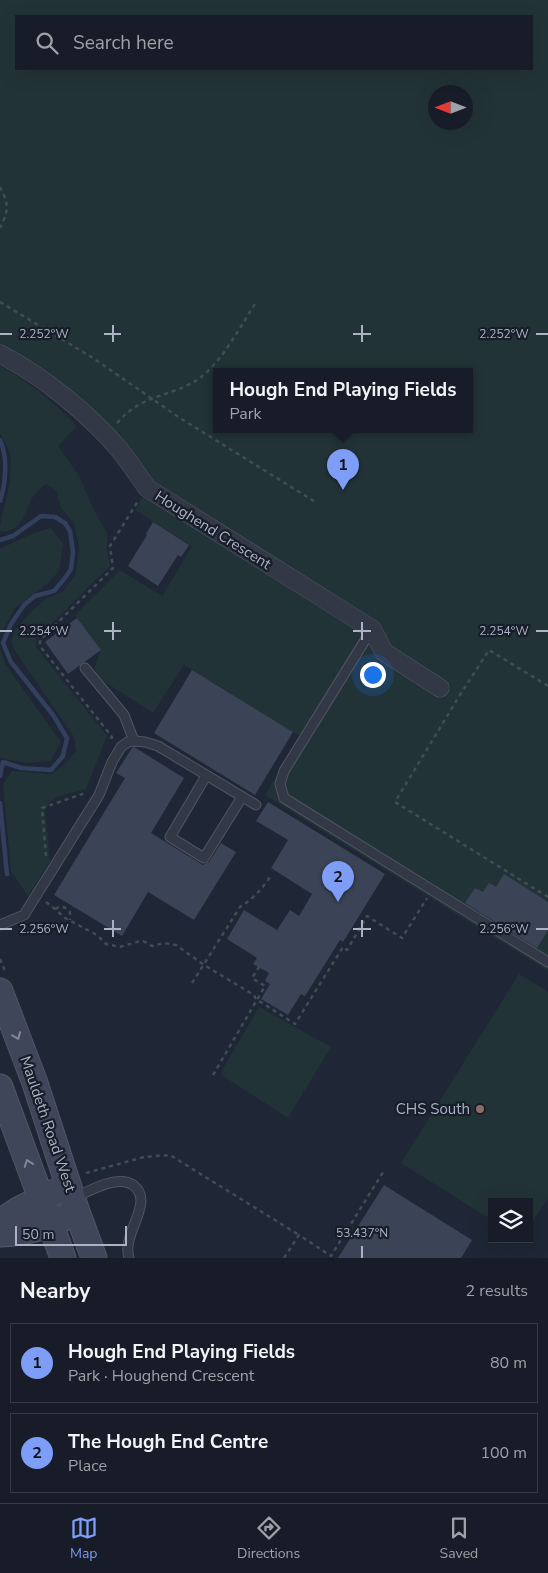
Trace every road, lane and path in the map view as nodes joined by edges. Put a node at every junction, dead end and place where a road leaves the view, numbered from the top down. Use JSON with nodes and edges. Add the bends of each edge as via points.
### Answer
{"nodes":[{"id":1,"x":0,"y":187,"type":"edge"},
{"id":2,"x":0,"y":228,"type":"edge"},
{"id":3,"x":0,"y":302,"type":"edge"},
{"id":4,"x":255,"y":304,"type":"dead end"},
{"id":5,"x":0,"y":354,"type":"edge"},
{"id":6,"x":152,"y":399,"type":"junction"},
{"id":7,"x":106,"y":435,"type":"junction"},
{"id":8,"x":147,"y":488,"type":"junction"},
{"id":9,"x":317,"y":503,"type":"dead end"},
{"id":10,"x":372,"y":630,"type":"junction"},
{"id":11,"x":84,"y":668,"type":"dead end"},
{"id":12,"x":548,"y":686,"type":"edge"},
{"id":13,"x":440,"y":688,"type":"dead end"},
{"id":14,"x":134,"y":741,"type":"junction"},
{"id":15,"x":108,"y":745,"type":"dead end"},
{"id":16,"x":206,"y":776,"type":"junction"},
{"id":17,"x":88,"y":793,"type":"dead end"},
{"id":18,"x":242,"y":797,"type":"junction"},
{"id":19,"x":256,"y":805,"type":"dead end"},
{"id":20,"x":46,"y":859,"type":"dead end"},
{"id":21,"x":270,"y":877,"type":"dead end"},
{"id":22,"x":431,"y":890,"type":"junction"},
{"id":23,"x":40,"y":892,"type":"junction"},
{"id":24,"x":548,"y":897,"type":"edge"},
{"id":25,"x":69,"y":904,"type":"dead end"},
{"id":26,"x":67,"y":908,"type":"junction"},
{"id":27,"x":55,"y":909,"type":"junction"},
{"id":28,"x":70,"y":921,"type":"junction"},
{"id":29,"x":0,"y":925,"type":"edge"},
{"id":30,"x":0,"y":958,"type":"edge"},
{"id":31,"x":548,"y":962,"type":"edge"},
{"id":32,"x":204,"y":965,"type":"junction"},
{"id":33,"x":259,"y":967,"type":"dead end"},
{"id":34,"x":192,"y":982,"type":"dead end"},
{"id":35,"x":3,"y":984,"type":"edge"},
{"id":36,"x":256,"y":1000,"type":"junction"},
{"id":37,"x":213,"y":1075,"type":"dead end"},
{"id":38,"x":0,"y":1087,"type":"edge"},
{"id":39,"x":385,"y":1169,"type":"dead end"},
{"id":40,"x":76,"y":1192,"type":"junction"},
{"id":41,"x":41,"y":1200,"type":"junction"},
{"id":42,"x":0,"y":1222,"type":"edge"},
{"id":43,"x":51,"y":1225,"type":"junction"},
{"id":44,"x":0,"y":1234,"type":"edge"},
{"id":45,"x":299,"y":1235,"type":"junction"},
{"id":46,"x":62,"y":1258,"type":"edge"},
{"id":47,"x":94,"y":1258,"type":"edge"},
{"id":48,"x":129,"y":1258,"type":"edge"},
{"id":49,"x":284,"y":1258,"type":"edge"}],
"edges":[{"from":1,"to":2,"type":"path","via":[[8,208]]},
{"from":3,"to":6,"type":"path","via":[[93,358]]},
{"from":4,"to":6,"type":"path","via":[[208,372],[187,386]]},
{"from":5,"to":7,"type":"street","name":"Houghend Crescent","via":[[48,383]]},
{"from":6,"to":7,"type":"path","via":[[131,410]]},
{"from":6,"to":9,"type":"path"},
{"from":7,"to":8,"type":"street","name":"Houghend Crescent"},
{"from":8,"to":10,"type":"street","name":"Houghend Crescent"},
{"from":8,"to":15,"type":"path","via":[[110,546],[113,568],[40,640],[40,646],[112,737]]},
{"from":10,"to":13,"type":"street","name":"Houghend Crescent","via":[[384,652]]},
{"from":10,"to":22,"type":"lane","via":[[284,771],[281,791],[289,802]]},
{"from":11,"to":14,"type":"lane","via":[[124,715]]},
{"from":12,"to":24,"type":"path","via":[[489,650],[395,802]]},
{"from":14,"to":16,"type":"lane","via":[[158,746]]},
{"from":14,"to":23,"type":"lane","via":[[121,747],[116,754],[99,795]]},
{"from":16,"to":18,"type":"lane"},
{"from":16,"to":18,"type":"lane","via":[[170,837],[204,858]]},
{"from":17,"to":20,"type":"path","via":[[42,808]]},
{"from":18,"to":19,"type":"lane"},
{"from":21,"to":32,"type":"path","via":[[251,901],[240,907]]},
{"from":22,"to":31,"type":"lane"},
{"from":22,"to":36,"type":"path","via":[[402,938],[367,916],[347,950],[343,947],[295,1024]]},
{"from":23,"to":27,"type":"path","via":[[42,900]]},
{"from":23,"to":29,"type":"lane","via":[[24,915]]},
{"from":25,"to":26,"type":"path"},
{"from":26,"to":27,"type":"path"},
{"from":26,"to":28,"type":"path"},
{"from":27,"to":28,"type":"path"},
{"from":28,"to":32,"type":"path","via":[[91,931],[106,944],[120,946],[143,941],[152,946],[176,945]]},
{"from":30,"to":35,"type":"path"},
{"from":32,"to":34,"type":"path"},
{"from":32,"to":36,"type":"path","via":[[254,995]]},
{"from":33,"to":36,"type":"path","via":[[252,978],[265,986]]},
{"from":35,"to":40,"type":"street","name":"Mauldeth Road West","one_way":true,"via":[[35,1083]]},
{"from":36,"to":37,"type":"path"},
{"from":41,"to":38,"type":"street","name":"Mauldeth Road West","one_way":true},
{"from":39,"to":45,"type":"path","via":[[331,1256]]},
{"from":40,"to":41,"type":"street"},
{"from":40,"to":43,"type":"street"},
{"from":40,"to":45,"type":"path","via":[[89,1173],[144,1157],[170,1155]]},
{"from":40,"to":47,"type":"street","name":"Mauldeth Road West"},
{"from":40,"to":48,"type":"lane","via":[[128,1181],[137,1188],[142,1201],[128,1238],[126,1251]]},
{"from":41,"to":42,"type":"street"},
{"from":41,"to":43,"type":"street","name":"Mauldeth Road West"},
{"from":43,"to":44,"type":"street"},
{"from":43,"to":46,"type":"street","name":"Mauldeth Road West"},
{"from":45,"to":49,"type":"path"}]}
